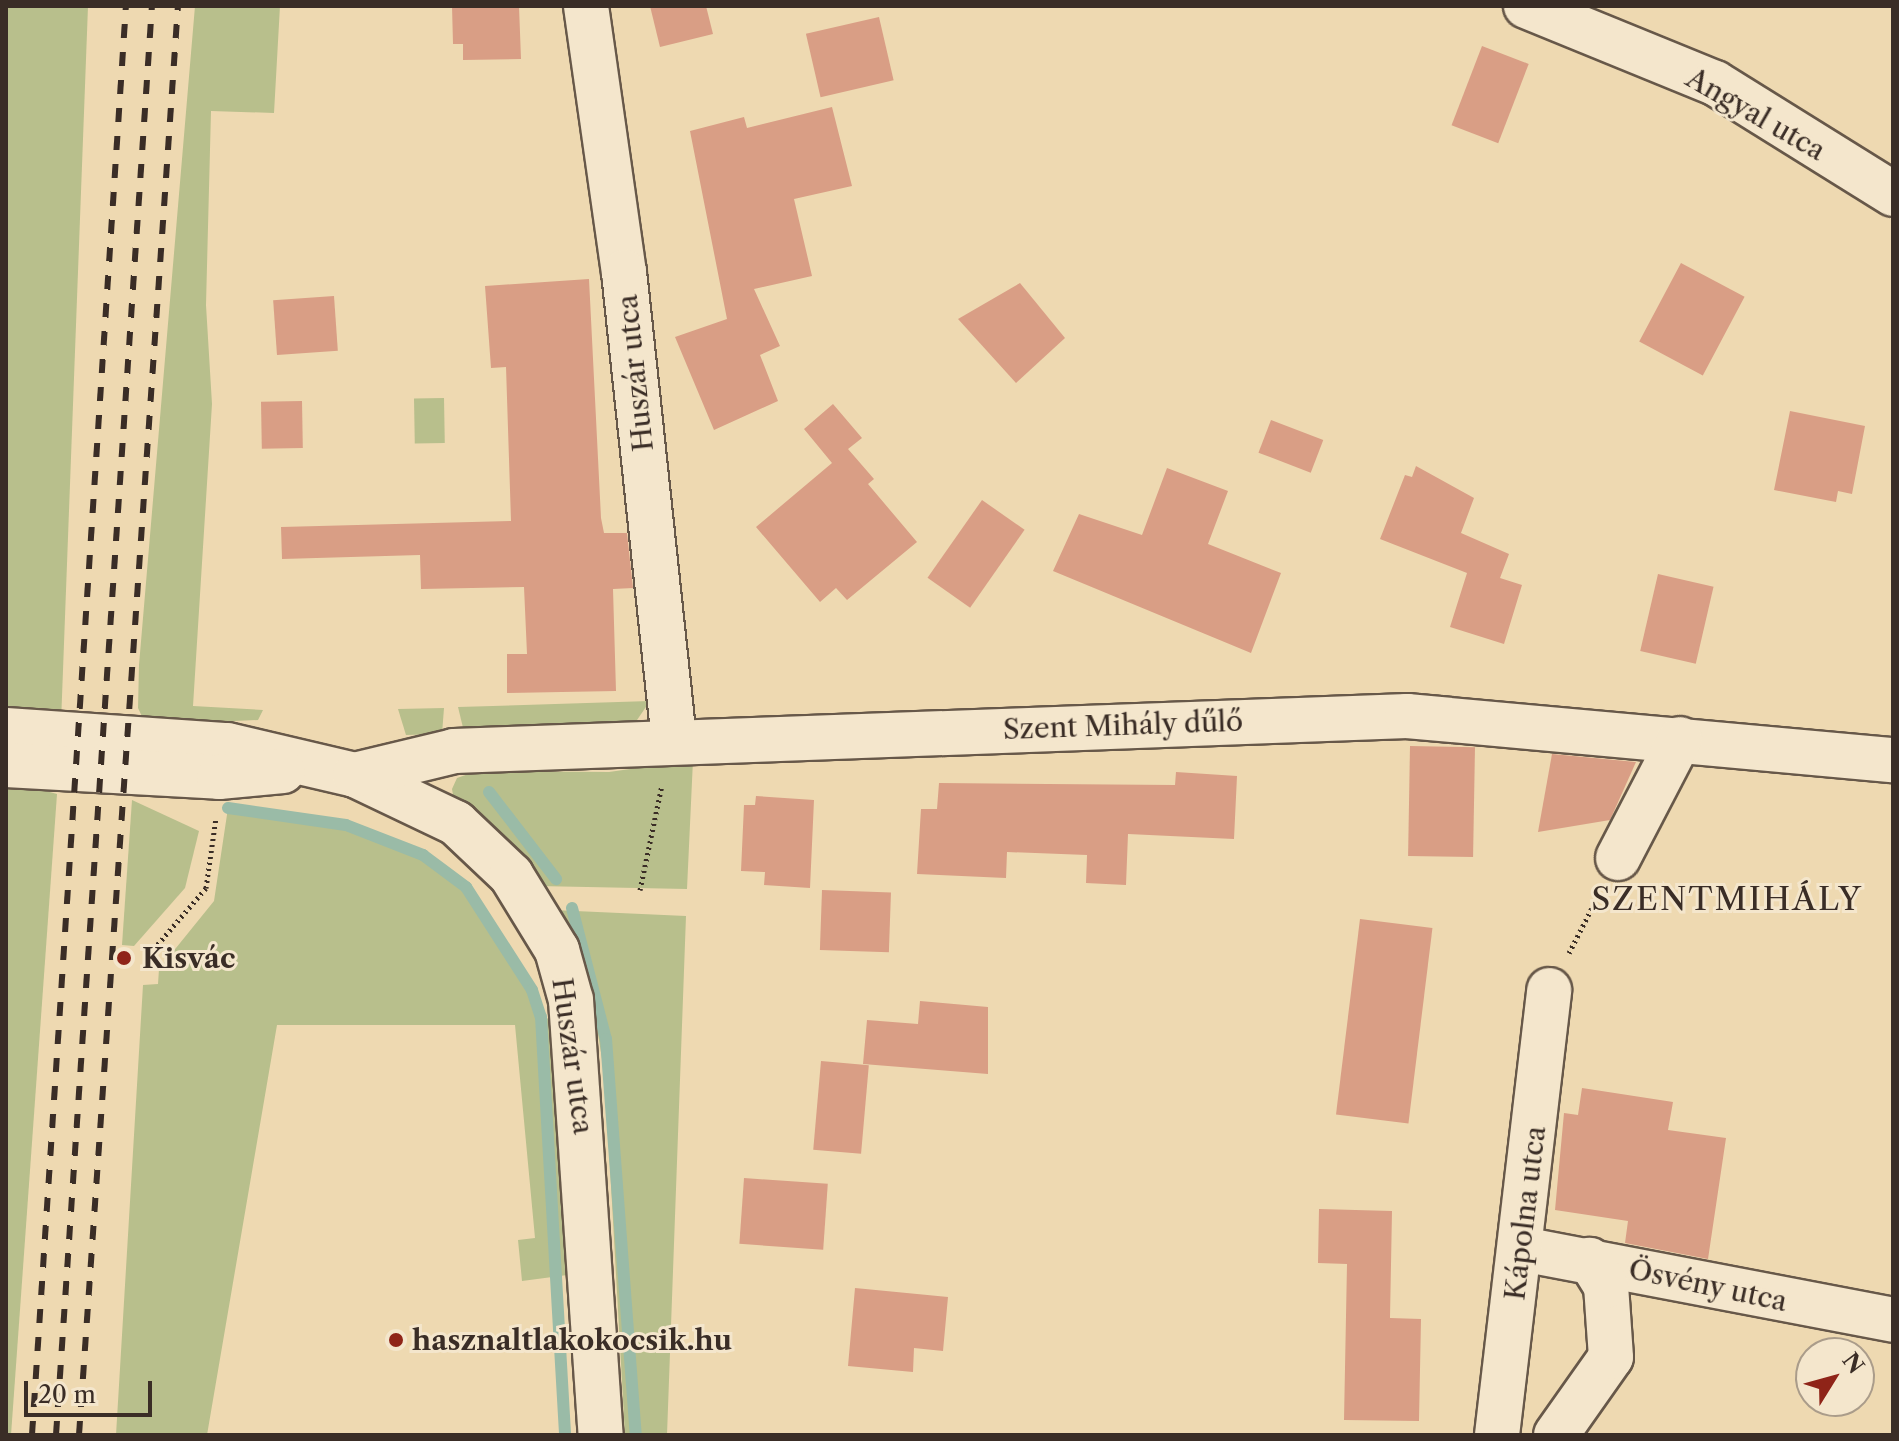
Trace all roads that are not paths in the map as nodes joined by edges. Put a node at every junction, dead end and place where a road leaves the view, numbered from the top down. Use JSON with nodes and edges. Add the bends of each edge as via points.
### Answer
{"nodes":[{"id":1,"x":586,"y":6,"type":"edge"},
{"id":2,"x":1526,"y":6,"type":"edge"},
{"id":3,"x":1893,"y":194,"type":"edge"},
{"id":4,"x":6,"y":730,"type":"edge"},
{"id":5,"x":1680,"y":739,"type":"junction"},
{"id":6,"x":674,"y":740,"type":"junction"},
{"id":7,"x":1893,"y":760,"type":"edge"},
{"id":8,"x":6,"y":765,"type":"edge"},
{"id":9,"x":312,"y":767,"type":"junction"},
{"id":10,"x":355,"y":775,"type":"junction"},
{"id":11,"x":1618,"y":858,"type":"road end"},
{"id":12,"x":1549,"y":990,"type":"road end"},
{"id":13,"x":1522,"y":1249,"type":"junction"},
{"id":14,"x":1590,"y":1260,"type":"junction"},
{"id":15,"x":1893,"y":1320,"type":"edge"},
{"id":16,"x":601,"y":1435,"type":"edge"},
{"id":17,"x":1497,"y":1435,"type":"edge"},
{"id":18,"x":1556,"y":1435,"type":"edge"}],
"edges":[{"from":1,"to":6,"type":"street","name":"Huszár utca","via":[[624,272]]},
{"from":2,"to":3,"type":"street","name":"Angyal utca","via":[[1715,83]]},
{"from":4,"to":9,"type":"street","name":"Huszár utca","via":[[227,745]]},
{"from":5,"to":6,"type":"street","name":"Szent Mihály dűlő","via":[[1407,716]]},
{"from":5,"to":7,"type":"street","name":"Szent Mihály dűlő"},
{"from":5,"to":11,"type":"street"},
{"from":6,"to":10,"type":"street","name":"Szent Mihály dűlő","via":[[454,751]]},
{"from":8,"to":9,"type":"street","name":"Huszár utca","via":[[219,777]]},
{"from":9,"to":10,"type":"street","name":"Huszár utca"},
{"from":10,"to":16,"type":"street","name":"Huszár utca","via":[[429,806],[484,845],[535,906],[557,950],[581,1080]]},
{"from":12,"to":13,"type":"street","name":"Kápolna utca"},
{"from":13,"to":14,"type":"street","name":"Ösvény utca"},
{"from":13,"to":17,"type":"street","name":"Kápolna utca"},
{"from":14,"to":15,"type":"street","name":"Ösvény utca"},
{"from":14,"to":18,"type":"street","via":[[1606,1286],[1611,1357]]}]}
